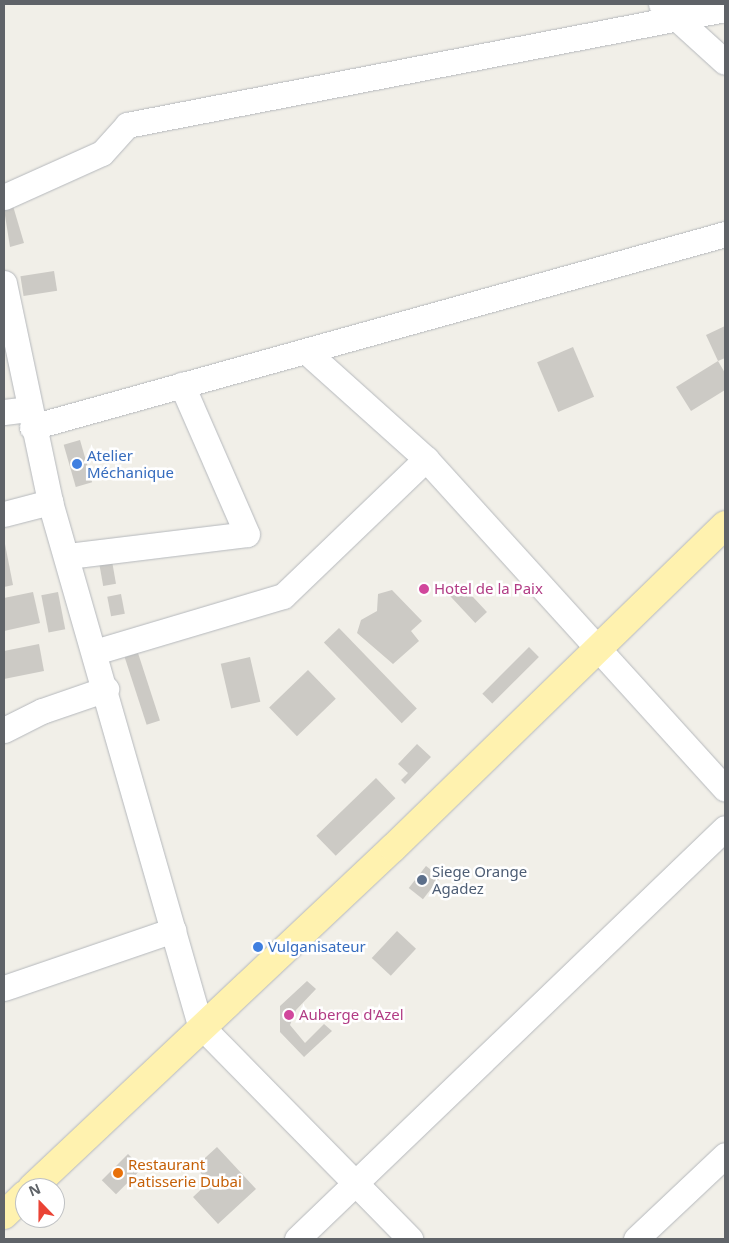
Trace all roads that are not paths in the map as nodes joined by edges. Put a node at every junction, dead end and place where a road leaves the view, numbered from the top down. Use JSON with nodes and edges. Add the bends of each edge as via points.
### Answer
{"nodes":[{"id":1,"x":725,"y":9,"type":"edge"},
{"id":2,"x":670,"y":12,"type":"edge"},
{"id":3,"x":725,"y":62,"type":"edge"},
{"id":4,"x":4,"y":196,"type":"edge"},
{"id":5,"x":725,"y":234,"type":"edge"},
{"id":6,"x":4,"y":283,"type":"edge"},
{"id":7,"x":308,"y":353,"type":"junction"},
{"id":8,"x":182,"y":385,"type":"junction"},
{"id":9,"x":21,"y":416,"type":"edge"},
{"id":10,"x":426,"y":459,"type":"junction"},
{"id":11,"x":50,"y":502,"type":"junction"},
{"id":12,"x":4,"y":514,"type":"edge"},
{"id":13,"x":725,"y":525,"type":"edge"},
{"id":14,"x":68,"y":556,"type":"junction"},
{"id":15,"x":599,"y":647,"type":"junction"},
{"id":16,"x":95,"y":652,"type":"junction"},
{"id":17,"x":106,"y":689,"type":"junction"},
{"id":18,"x":4,"y":730,"type":"edge"},
{"id":19,"x":725,"y":790,"type":"edge"},
{"id":20,"x":725,"y":828,"type":"edge"},
{"id":21,"x":174,"y":930,"type":"junction"},
{"id":22,"x":4,"y":988,"type":"edge"},
{"id":23,"x":200,"y":1025,"type":"junction"},
{"id":24,"x":725,"y":1155,"type":"edge"},
{"id":25,"x":42,"y":1178,"type":"edge"},
{"id":26,"x":354,"y":1182,"type":"junction"},
{"id":27,"x":15,"y":1205,"type":"edge"},
{"id":28,"x":4,"y":1215,"type":"edge"},
{"id":29,"x":297,"y":1239,"type":"edge"},
{"id":30,"x":410,"y":1239,"type":"edge"},
{"id":31,"x":636,"y":1239,"type":"edge"}],
"edges":[{"from":1,"to":2,"type":"street"},
{"from":2,"to":3,"type":"street"},
{"from":2,"to":4,"type":"street","via":[[127,125],[102,153]]},
{"from":5,"to":7,"type":"street"},
{"from":6,"to":9,"type":"street"},
{"from":7,"to":8,"type":"street"},
{"from":7,"to":10,"type":"street"},
{"from":8,"to":9,"type":"street"},
{"from":8,"to":14,"type":"street","via":[[247,534]]},
{"from":9,"to":11,"type":"street"},
{"from":10,"to":15,"type":"street"},
{"from":10,"to":16,"type":"street","via":[[283,596]]},
{"from":11,"to":12,"type":"street"},
{"from":11,"to":14,"type":"street"},
{"from":13,"to":15,"type":"main road"},
{"from":14,"to":16,"type":"street"},
{"from":15,"to":19,"type":"street"},
{"from":15,"to":23,"type":"main road","via":[[393,848]]},
{"from":16,"to":17,"type":"street"},
{"from":17,"to":18,"type":"street","via":[[42,711]]},
{"from":17,"to":21,"type":"street"},
{"from":20,"to":26,"type":"street"},
{"from":21,"to":22,"type":"street"},
{"from":21,"to":23,"type":"street"},
{"from":23,"to":25,"type":"main road"},
{"from":23,"to":26,"type":"street"},
{"from":24,"to":31,"type":"street"},
{"from":26,"to":29,"type":"street"},
{"from":26,"to":30,"type":"street"},
{"from":27,"to":28,"type":"main road"}]}
